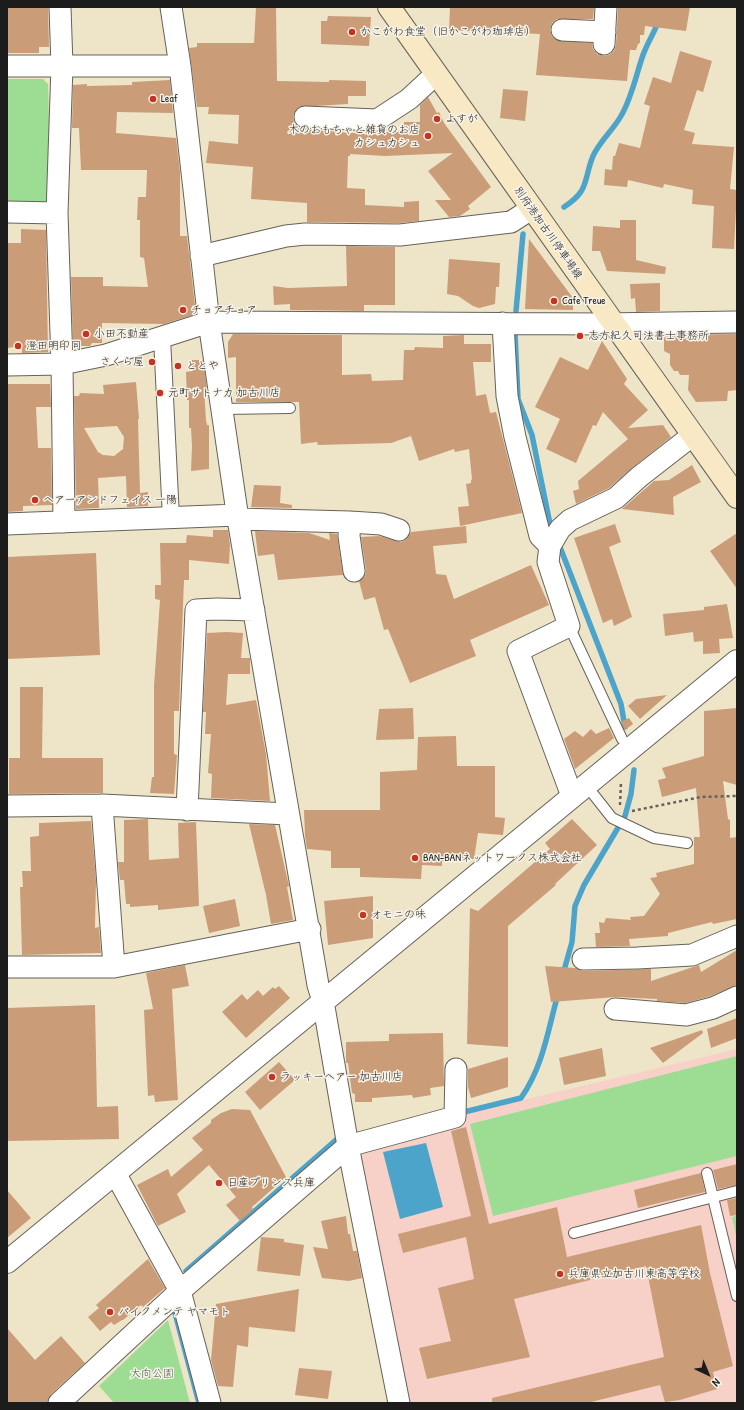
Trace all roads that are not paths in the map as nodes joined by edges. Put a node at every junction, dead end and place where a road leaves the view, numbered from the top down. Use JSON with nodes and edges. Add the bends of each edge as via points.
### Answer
{"nodes":[{"id":1,"x":60,"y":7,"type":"edge"},
{"id":2,"x":171,"y":7,"type":"edge"},
{"id":3,"x":389,"y":7,"type":"edge"},
{"id":4,"x":606,"y":7,"type":"edge"},
{"id":5,"x":562,"y":30,"type":"dead end"},
{"id":6,"x":7,"y":66,"type":"edge"},
{"id":7,"x":62,"y":66,"type":"junction"},
{"id":8,"x":180,"y":66,"type":"junction"},
{"id":9,"x":436,"y":74,"type":"junction"},
{"id":10,"x":315,"y":113,"type":"dead end"},
{"id":11,"x":531,"y":209,"type":"junction"},
{"id":12,"x":7,"y":212,"type":"edge"},
{"id":13,"x":57,"y":213,"type":"junction"},
{"id":14,"x":201,"y":256,"type":"junction"},
{"id":15,"x":209,"y":322,"type":"junction"},
{"id":16,"x":737,"y":322,"type":"edge"},
{"id":17,"x":503,"y":324,"type":"junction"},
{"id":18,"x":613,"y":324,"type":"junction"},
{"id":19,"x":162,"y":338,"type":"junction"},
{"id":20,"x":62,"y":364,"type":"junction"},
{"id":21,"x":7,"y":365,"type":"edge"},
{"id":22,"x":290,"y":408,"type":"dead end"},
{"id":23,"x":222,"y":409,"type":"junction"},
{"id":24,"x":693,"y":435,"type":"junction"},
{"id":25,"x":737,"y":497,"type":"edge"},
{"id":26,"x":238,"y":517,"type":"junction"},
{"id":27,"x":171,"y":518,"type":"junction"},
{"id":28,"x":64,"y":522,"type":"junction"},
{"id":29,"x":350,"y":522,"type":"junction"},
{"id":30,"x":7,"y":524,"type":"edge"},
{"id":31,"x":399,"y":530,"type":"dead end"},
{"id":32,"x":550,"y":546,"type":"junction"},
{"id":33,"x":354,"y":571,"type":"dead end"},
{"id":34,"x":254,"y":610,"type":"junction"},
{"id":35,"x":569,"y":626,"type":"junction"},
{"id":36,"x":737,"y":661,"type":"edge"},
{"id":37,"x":622,"y":739,"type":"dead end"},
{"id":38,"x":579,"y":790,"type":"junction"},
{"id":39,"x":102,"y":805,"type":"junction"},
{"id":40,"x":7,"y":806,"type":"edge"},
{"id":41,"x":186,"y":810,"type":"junction"},
{"id":42,"x":288,"y":814,"type":"junction"},
{"id":43,"x":687,"y":843,"type":"dead end"},
{"id":44,"x":310,"y":929,"type":"junction"},
{"id":45,"x":737,"y":936,"type":"edge"},
{"id":46,"x":583,"y":959,"type":"dead end"},
{"id":47,"x":7,"y":967,"type":"edge"},
{"id":48,"x":114,"y":967,"type":"junction"},
{"id":49,"x":737,"y":997,"type":"edge"},
{"id":50,"x":323,"y":1001,"type":"junction"},
{"id":51,"x":615,"y":1009,"type":"dead end"},
{"id":52,"x":456,"y":1069,"type":"dead end"},
{"id":53,"x":348,"y":1146,"type":"junction"},
{"id":54,"x":115,"y":1173,"type":"junction"},
{"id":55,"x":707,"y":1173,"type":"dead end"},
{"id":56,"x":737,"y":1191,"type":"edge"},
{"id":57,"x":713,"y":1197,"type":"junction"},
{"id":58,"x":574,"y":1233,"type":"dead end"},
{"id":59,"x":7,"y":1262,"type":"edge"},
{"id":60,"x":180,"y":1291,"type":"junction"},
{"id":61,"x":737,"y":1296,"type":"edge"},
{"id":62,"x":59,"y":1403,"type":"edge"},
{"id":63,"x":210,"y":1403,"type":"edge"},
{"id":64,"x":399,"y":1403,"type":"edge"}],
"edges":[{"from":1,"to":7,"type":"street"},
{"from":2,"to":8,"type":"street"},
{"from":3,"to":9,"type":"main road","name":"別府港加古川停車場線"},
{"from":4,"to":5,"type":"street","via":[[605,38]]},
{"from":6,"to":7,"type":"street"},
{"from":7,"to":8,"type":"street"},
{"from":7,"to":13,"type":"street"},
{"from":8,"to":14,"type":"street"},
{"from":9,"to":10,"type":"street","via":[[409,99],[377,120]]},
{"from":9,"to":11,"type":"main road","name":"別府港加古川停車場線"},
{"from":11,"to":14,"type":"street","via":[[511,222],[400,235],[286,236]]},
{"from":11,"to":18,"type":"main road","name":"別府港加古川停車場線"},
{"from":12,"to":13,"type":"street"},
{"from":13,"to":20,"type":"street"},
{"from":14,"to":15,"type":"street"},
{"from":15,"to":17,"type":"street"},
{"from":15,"to":19,"type":"street"},
{"from":15,"to":23,"type":"street"},
{"from":16,"to":18,"type":"street"},
{"from":17,"to":18,"type":"street"},
{"from":17,"to":32,"type":"street","via":[[507,396],[515,437],[540,536]]},
{"from":18,"to":24,"type":"main road","name":"別府港加古川停車場線"},
{"from":19,"to":20,"type":"street","via":[[106,355]]},
{"from":19,"to":27,"type":"street"},
{"from":20,"to":21,"type":"street"},
{"from":20,"to":28,"type":"street"},
{"from":22,"to":23,"type":"lane"},
{"from":23,"to":26,"type":"street"},
{"from":24,"to":25,"type":"main road","name":"別府港加古川停車場線"},
{"from":24,"to":32,"type":"street","via":[[616,498],[570,520],[560,529]]},
{"from":26,"to":27,"type":"street"},
{"from":26,"to":29,"type":"street"},
{"from":26,"to":34,"type":"street"},
{"from":27,"to":28,"type":"street"},
{"from":28,"to":30,"type":"street"},
{"from":29,"to":31,"type":"street","via":[[381,524]]},
{"from":29,"to":33,"type":"street","via":[[349,536]]},
{"from":32,"to":35,"type":"street","via":[[548,562]]},
{"from":34,"to":41,"type":"street","via":[[196,610]]},
{"from":34,"to":42,"type":"street"},
{"from":35,"to":37,"type":"lane"},
{"from":35,"to":38,"type":"street","via":[[518,651]]},
{"from":36,"to":38,"type":"street"},
{"from":38,"to":43,"type":"lane","via":[[612,818],[633,830],[654,838]]},
{"from":38,"to":50,"type":"street"},
{"from":39,"to":40,"type":"street"},
{"from":39,"to":41,"type":"street"},
{"from":39,"to":48,"type":"street"},
{"from":41,"to":42,"type":"street"},
{"from":42,"to":44,"type":"street"},
{"from":44,"to":48,"type":"street"},
{"from":44,"to":50,"type":"street"},
{"from":45,"to":46,"type":"street","via":[[692,955]]},
{"from":47,"to":48,"type":"street"},
{"from":49,"to":51,"type":"street","via":[[713,1008],[686,1015]]},
{"from":50,"to":53,"type":"street"},
{"from":50,"to":54,"type":"street"},
{"from":52,"to":53,"type":"street","via":[[455,1117]]},
{"from":53,"to":60,"type":"street"},
{"from":53,"to":64,"type":"street"},
{"from":54,"to":59,"type":"street"},
{"from":54,"to":60,"type":"street"},
{"from":55,"to":57,"type":"lane"},
{"from":56,"to":57,"type":"lane"},
{"from":57,"to":58,"type":"lane"},
{"from":57,"to":61,"type":"lane"},
{"from":60,"to":62,"type":"street"},
{"from":60,"to":63,"type":"street"}]}
